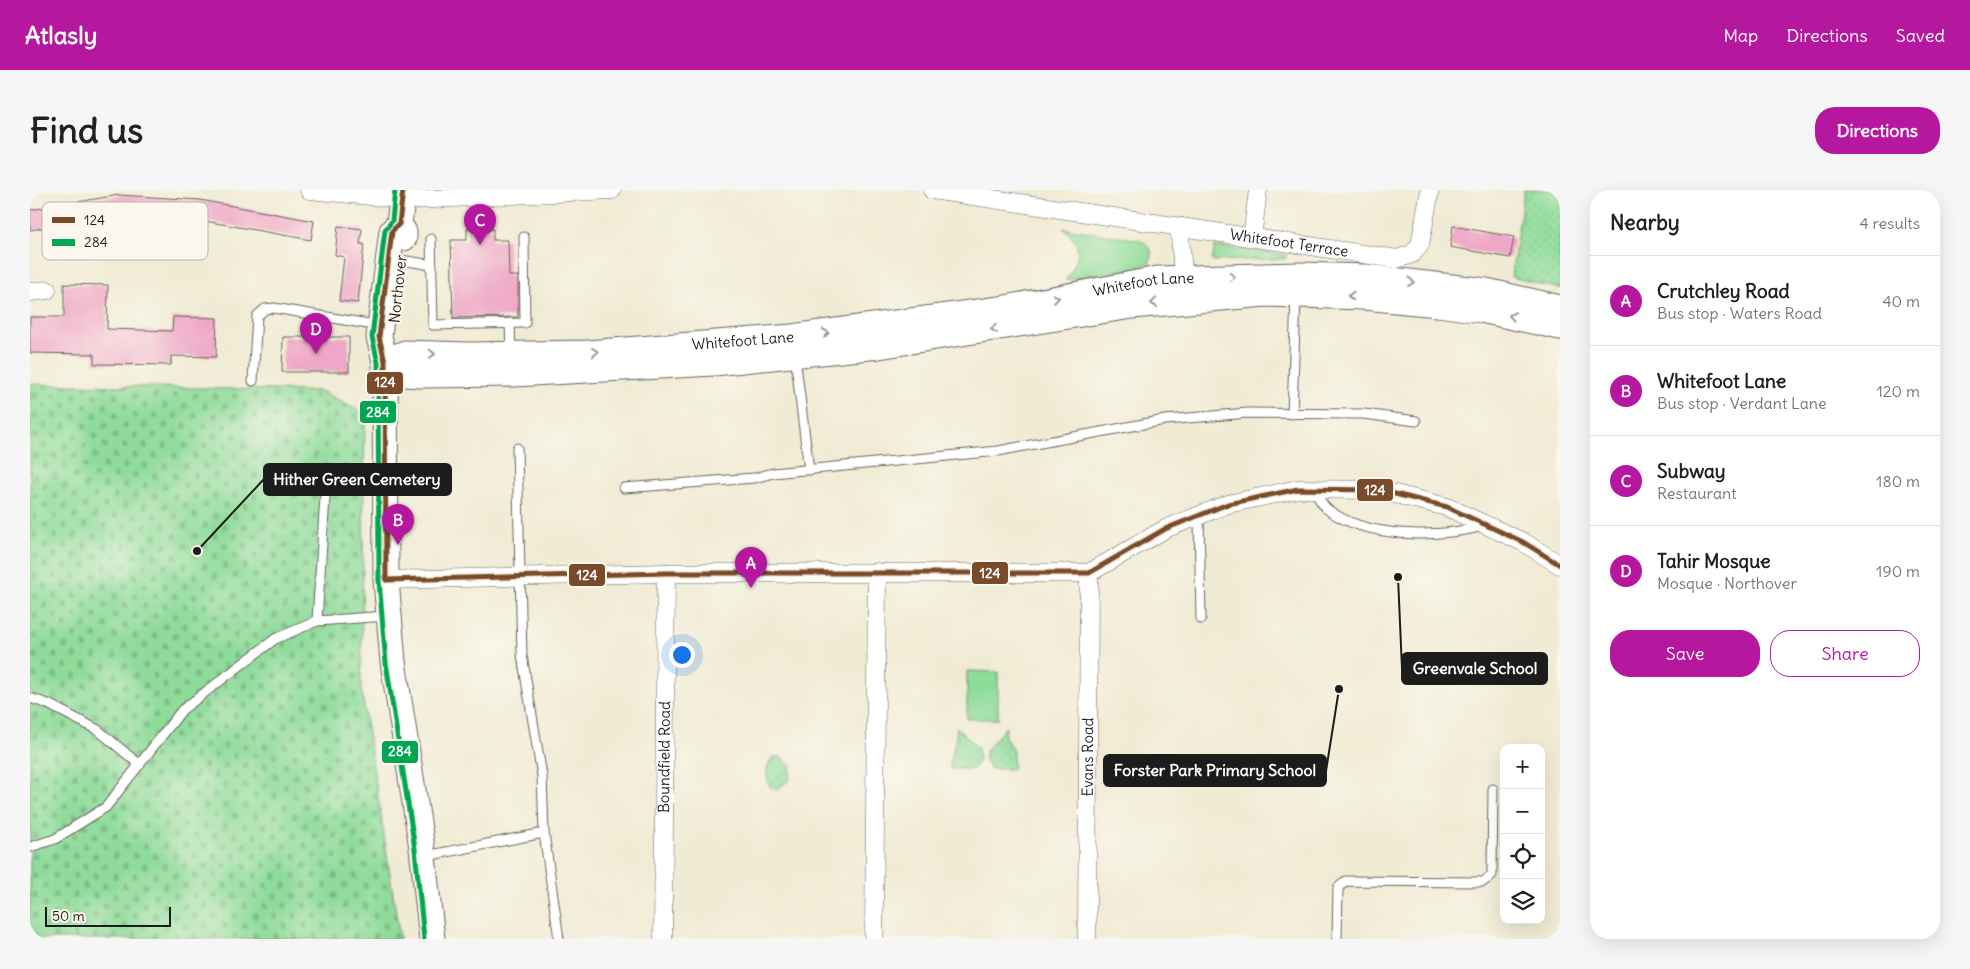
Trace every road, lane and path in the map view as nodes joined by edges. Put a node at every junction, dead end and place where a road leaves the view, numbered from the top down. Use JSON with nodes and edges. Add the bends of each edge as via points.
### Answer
{"nodes":[{"id":1,"x":309,"y":190,"type":"edge"},
{"id":2,"x":612,"y":190,"type":"edge"},
{"id":3,"x":932,"y":190,"type":"edge"},
{"id":4,"x":1258,"y":190,"type":"edge"},
{"id":5,"x":1430,"y":190,"type":"edge"},
{"id":6,"x":402,"y":194,"type":"edge"},
{"id":7,"x":399,"y":224,"type":"junction"},
{"id":8,"x":1181,"y":227,"type":"junction"},
{"id":9,"x":524,"y":237,"type":"dead end"},
{"id":10,"x":1252,"y":238,"type":"junction"},
{"id":11,"x":431,"y":239,"type":"dead end"},
{"id":12,"x":401,"y":260,"type":"junction"},
{"id":13,"x":432,"y":266,"type":"junction"},
{"id":14,"x":1184,"y":289,"type":"junction"},
{"id":15,"x":1440,"y":294,"type":"junction"},
{"id":16,"x":1296,"y":295,"type":"junction"},
{"id":17,"x":1560,"y":308,"type":"edge"},
{"id":18,"x":510,"y":323,"type":"junction"},
{"id":19,"x":380,"y":326,"type":"junction"},
{"id":20,"x":1560,"y":327,"type":"edge"},
{"id":21,"x":794,"y":346,"type":"junction"},
{"id":22,"x":511,"y":355,"type":"junction"},
{"id":23,"x":385,"y":361,"type":"junction"},
{"id":24,"x":253,"y":381,"type":"dead end"},
{"id":25,"x":1292,"y":414,"type":"junction"},
{"id":26,"x":1416,"y":421,"type":"dead end"},
{"id":27,"x":516,"y":448,"type":"dead end"},
{"id":28,"x":809,"y":470,"type":"junction"},
{"id":29,"x":326,"y":481,"type":"dead end"},
{"id":30,"x":624,"y":488,"type":"dead end"},
{"id":31,"x":1314,"y":489,"type":"junction"},
{"id":32,"x":1199,"y":516,"type":"junction"},
{"id":33,"x":1490,"y":525,"type":"junction"},
{"id":34,"x":1560,"y":565,"type":"edge"},
{"id":35,"x":876,"y":572,"type":"junction"},
{"id":36,"x":666,"y":573,"type":"junction"},
{"id":37,"x":1089,"y":573,"type":"junction"},
{"id":38,"x":520,"y":578,"type":"junction"},
{"id":39,"x":386,"y":580,"type":"junction"},
{"id":40,"x":390,"y":616,"type":"junction"},
{"id":41,"x":1201,"y":620,"type":"dead end"},
{"id":42,"x":317,"y":621,"type":"junction"},
{"id":43,"x":30,"y":698,"type":"edge"},
{"id":44,"x":140,"y":764,"type":"junction"},
{"id":45,"x":1493,"y":790,"type":"dead end"},
{"id":46,"x":544,"y":833,"type":"junction"},
{"id":47,"x":30,"y":846,"type":"edge"},
{"id":48,"x":423,"y":857,"type":"junction"},
{"id":49,"x":432,"y":939,"type":"edge"},
{"id":50,"x":559,"y":939,"type":"edge"},
{"id":51,"x":663,"y":939,"type":"edge"},
{"id":52,"x":874,"y":939,"type":"edge"},
{"id":53,"x":1087,"y":939,"type":"edge"},
{"id":54,"x":1337,"y":939,"type":"edge"}],
"edges":[{"from":1,"to":6,"type":"street"},
{"from":2,"to":6,"type":"street"},
{"from":3,"to":8,"type":"street","name":"Whitefoot Terrace"},
{"from":4,"to":10,"type":"street"},
{"from":5,"to":10,"type":"street","name":"Whitefoot Terrace","via":[[1420,245],[1412,254],[1397,259]]},
{"from":6,"to":7,"type":"street","name":"Northover"},
{"from":7,"to":12,"type":"street","name":"Northover","via":[[404,232]]},
{"from":7,"to":19,"type":"street","name":"Northover","via":[[392,231]]},
{"from":8,"to":10,"type":"street","name":"Whitefoot Terrace"},
{"from":8,"to":14,"type":"street"},
{"from":9,"to":18,"type":"lane","via":[[525,323]]},
{"from":11,"to":13,"type":"lane"},
{"from":12,"to":13,"type":"lane"},
{"from":12,"to":23,"type":"street","name":"Northover","via":[[394,340]]},
{"from":13,"to":18,"type":"lane","via":[[433,325]]},
{"from":14,"to":15,"type":"street","name":"Whitefoot Lane","one_way":true,"via":[[1298,275],[1366,277]]},
{"from":14,"to":16,"type":"street","name":"Whitefoot Lane"},
{"from":14,"to":21,"type":"street","name":"Whitefoot Lane","via":[[1132,306],[878,346]]},
{"from":15,"to":16,"type":"street","name":"Whitefoot Lane","one_way":true},
{"from":15,"to":17,"type":"street","name":"Whitefoot Lane","via":[[1486,291]]},
{"from":20,"to":15,"type":"street","name":"Whitefoot Lane","one_way":true,"via":[[1481,310]]},
{"from":16,"to":25,"type":"lane"},
{"from":18,"to":22,"type":"lane"},
{"from":19,"to":23,"type":"street","name":"Northover","via":[[379,337]]},
{"from":19,"to":24,"type":"lane","via":[[265,309],[257,316]]},
{"from":22,"to":21,"type":"street","name":"Whitefoot Lane","one_way":true},
{"from":21,"to":23,"type":"street","name":"Whitefoot Lane","via":[[624,369],[514,374],[404,374]]},
{"from":21,"to":28,"type":"lane"},
{"from":23,"to":22,"type":"street","name":"Whitefoot Lane","one_way":true,"via":[[405,353]]},
{"from":23,"to":39,"type":"street"},
{"from":25,"to":26,"type":"lane","via":[[1364,414]]},
{"from":25,"to":28,"type":"lane","via":[[1248,413],[1165,420],[998,451]]},
{"from":27,"to":38,"type":"lane"},
{"from":28,"to":30,"type":"lane","via":[[754,478]]},
{"from":29,"to":42,"type":"lane"},
{"from":31,"to":32,"type":"street","via":[[1298,489],[1228,504]]},
{"from":31,"to":33,"type":"street","via":[[1379,490],[1447,507]]},
{"from":31,"to":33,"type":"lane","via":[[1325,508],[1364,527],[1438,534]]},
{"from":32,"to":37,"type":"street","via":[[1165,529]]},
{"from":32,"to":41,"type":"lane"},
{"from":33,"to":34,"type":"street"},
{"from":35,"to":36,"type":"street"},
{"from":35,"to":37,"type":"street"},
{"from":35,"to":52,"type":"street"},
{"from":36,"to":38,"type":"street"},
{"from":36,"to":51,"type":"street","name":"Boundfield Road"},
{"from":37,"to":53,"type":"street","name":"Evans Road"},
{"from":38,"to":39,"type":"street"},
{"from":38,"to":46,"type":"lane","via":[[522,655],[542,776]]},
{"from":39,"to":40,"type":"street"},
{"from":40,"to":42,"type":"lane"},
{"from":40,"to":48,"type":"street","via":[[393,662]]},
{"from":42,"to":44,"type":"lane","via":[[275,639],[182,710]]},
{"from":43,"to":44,"type":"lane","via":[[98,730]]},
{"from":44,"to":47,"type":"lane","via":[[106,807],[55,839]]},
{"from":45,"to":54,"type":"lane","via":[[1492,875],[1483,882],[1346,881],[1338,888]]},
{"from":46,"to":48,"type":"lane"},
{"from":46,"to":50,"type":"lane"},
{"from":48,"to":49,"type":"street"}]}
